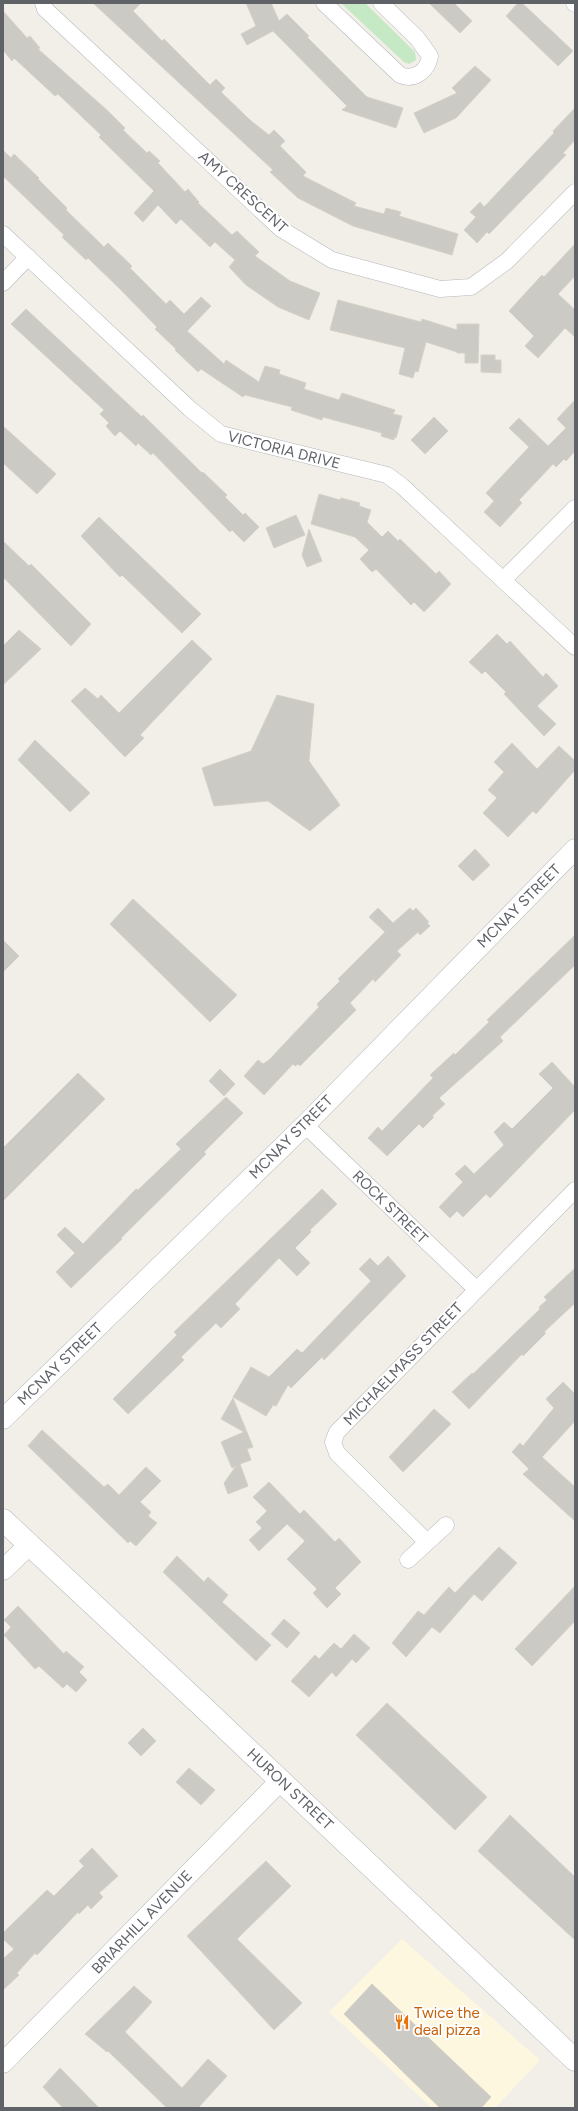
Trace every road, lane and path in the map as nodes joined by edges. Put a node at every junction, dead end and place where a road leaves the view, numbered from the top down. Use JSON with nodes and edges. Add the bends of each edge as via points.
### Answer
{"nodes":[{"id":1,"x":43,"y":3,"type":"edge"},
{"id":2,"x":324,"y":3,"type":"edge"},
{"id":3,"x":381,"y":3,"type":"edge"},
{"id":4,"x":575,"y":192,"type":"edge"},
{"id":5,"x":3,"y":234,"type":"edge"},
{"id":6,"x":28,"y":257,"type":"junction"},
{"id":7,"x":3,"y":282,"type":"edge"},
{"id":8,"x":575,"y":508,"type":"edge"},
{"id":9,"x":504,"y":579,"type":"junction"},
{"id":10,"x":575,"y":647,"type":"edge"},
{"id":11,"x":575,"y":849,"type":"edge"},
{"id":12,"x":304,"y":1125,"type":"junction"},
{"id":13,"x":575,"y":1190,"type":"edge"},
{"id":14,"x":476,"y":1288,"type":"junction"},
{"id":15,"x":3,"y":1420,"type":"edge"},
{"id":16,"x":3,"y":1520,"type":"edge"},
{"id":17,"x":446,"y":1525,"type":"dead end"},
{"id":18,"x":427,"y":1542,"type":"junction"},
{"id":19,"x":29,"y":1545,"type":"junction"},
{"id":20,"x":408,"y":1560,"type":"dead end"},
{"id":21,"x":3,"y":1570,"type":"edge"},
{"id":22,"x":281,"y":1780,"type":"junction"},
{"id":23,"x":575,"y":2060,"type":"edge"},
{"id":24,"x":3,"y":2063,"type":"edge"}],
"edges":[{"from":1,"to":4,"type":"street","name":"AMY CRESCENT","via":[[45,9],[281,229],[332,260],[440,289],[471,287],[507,262]]},
{"from":2,"to":3,"type":"street","via":[[400,75],[406,78],[418,75],[429,62],[430,56],[417,38]]},
{"from":5,"to":6,"type":"street","name":"VICTORIA DRIVE"},
{"from":6,"to":7,"type":"street"},
{"from":6,"to":9,"type":"street","name":"VICTORIA DRIVE","via":[[220,434],[387,476],[402,486]]},
{"from":8,"to":9,"type":"street"},
{"from":9,"to":10,"type":"street","name":"VICTORIA DRIVE"},
{"from":11,"to":12,"type":"street","name":"MCNAY STREET"},
{"from":12,"to":14,"type":"street","name":"ROCK STREET"},
{"from":12,"to":15,"type":"street","name":"MCNAY STREET"},
{"from":13,"to":14,"type":"street","name":"MICHAELMASS STREET"},
{"from":14,"to":18,"type":"street","name":"MICHAELMASS STREET","via":[[347,1419],[333,1442],[337,1453]]},
{"from":16,"to":19,"type":"main road","name":"HURON STREET"},
{"from":17,"to":18,"type":"street"},
{"from":18,"to":20,"type":"street"},
{"from":19,"to":21,"type":"street"},
{"from":19,"to":22,"type":"main road","name":"HURON STREET"},
{"from":22,"to":23,"type":"main road","name":"HURON STREET"},
{"from":22,"to":24,"type":"street","name":"BRIARHILL AVENUE"}]}
